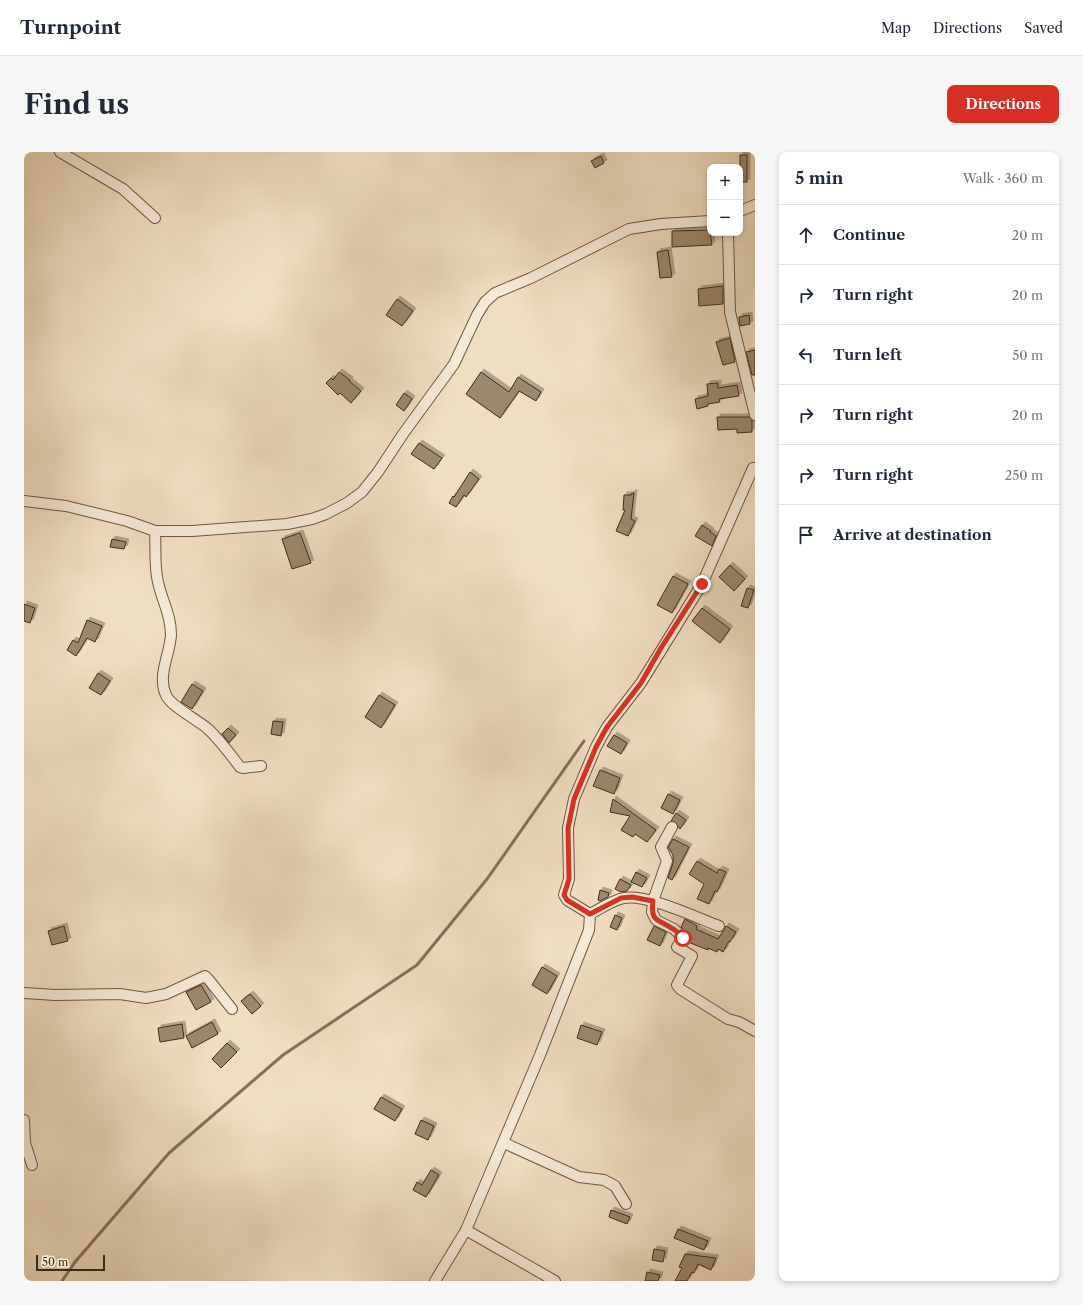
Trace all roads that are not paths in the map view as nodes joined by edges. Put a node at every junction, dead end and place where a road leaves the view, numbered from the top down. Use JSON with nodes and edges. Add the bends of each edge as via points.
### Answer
{"nodes":[{"id":1,"x":60,"y":152,"type":"edge"},
{"id":2,"x":755,"y":205,"type":"edge"},
{"id":3,"x":743,"y":210,"type":"edge"},
{"id":4,"x":155,"y":218,"type":"dead end"},
{"id":5,"x":707,"y":221,"type":"edge"},
{"id":6,"x":728,"y":236,"type":"edge"},
{"id":7,"x":755,"y":415,"type":"edge"},
{"id":8,"x":755,"y":468,"type":"edge"},
{"id":9,"x":24,"y":502,"type":"edge"},
{"id":10,"x":156,"y":531,"type":"junction"},
{"id":11,"x":261,"y":766,"type":"dead end"},
{"id":12,"x":672,"y":827,"type":"dead end"},
{"id":13,"x":653,"y":901,"type":"junction"},
{"id":14,"x":590,"y":914,"type":"junction"},
{"id":15,"x":720,"y":926,"type":"dead end"},
{"id":16,"x":24,"y":993,"type":"edge"},
{"id":17,"x":232,"y":1009,"type":"dead end"},
{"id":18,"x":755,"y":1031,"type":"edge"},
{"id":19,"x":24,"y":1120,"type":"edge"},
{"id":20,"x":504,"y":1143,"type":"junction"},
{"id":21,"x":32,"y":1165,"type":"dead end"},
{"id":22,"x":626,"y":1204,"type":"dead end"},
{"id":23,"x":466,"y":1230,"type":"junction"},
{"id":24,"x":435,"y":1281,"type":"edge"},
{"id":25,"x":555,"y":1281,"type":"edge"}],
"edges":[{"from":1,"to":4,"type":"street","via":[[123,189]]},
{"from":2,"to":3,"type":"street"},
{"from":5,"to":10,"type":"street","via":[[629,228],[531,278],[495,293],[485,302],[477,315],[454,364],[378,472],[362,492],[347,503],[312,519],[288,524]]},
{"from":6,"to":7,"type":"street","via":[[730,312]]},
{"from":8,"to":14,"type":"street","via":[[702,584],[641,683],[607,727],[574,799],[568,828],[569,879],[564,895],[567,900]]},
{"from":9,"to":10,"type":"street","via":[[66,506]]},
{"from":10,"to":11,"type":"street","via":[[158,585],[171,625],[171,638],[163,675],[166,696],[208,730],[240,767]]},
{"from":12,"to":13,"type":"street","via":[[661,847],[667,861]]},
{"from":13,"to":14,"type":"street","via":[[632,897],[621,898]]},
{"from":13,"to":15,"type":"street"},
{"from":13,"to":18,"type":"street","via":[[652,912],[656,920],[674,929],[683,938],[677,947],[692,956],[677,986],[680,990],[728,1019]]},
{"from":14,"to":20,"type":"street","via":[[589,930]]},
{"from":16,"to":17,"type":"street","via":[[120,994],[146,998],[166,994],[205,976]]},
{"from":19,"to":21,"type":"street","via":[[25,1143]]},
{"from":20,"to":22,"type":"street","via":[[579,1178],[604,1180],[615,1186]]},
{"from":20,"to":23,"type":"street"},
{"from":23,"to":24,"type":"street"},
{"from":23,"to":25,"type":"street"}]}
